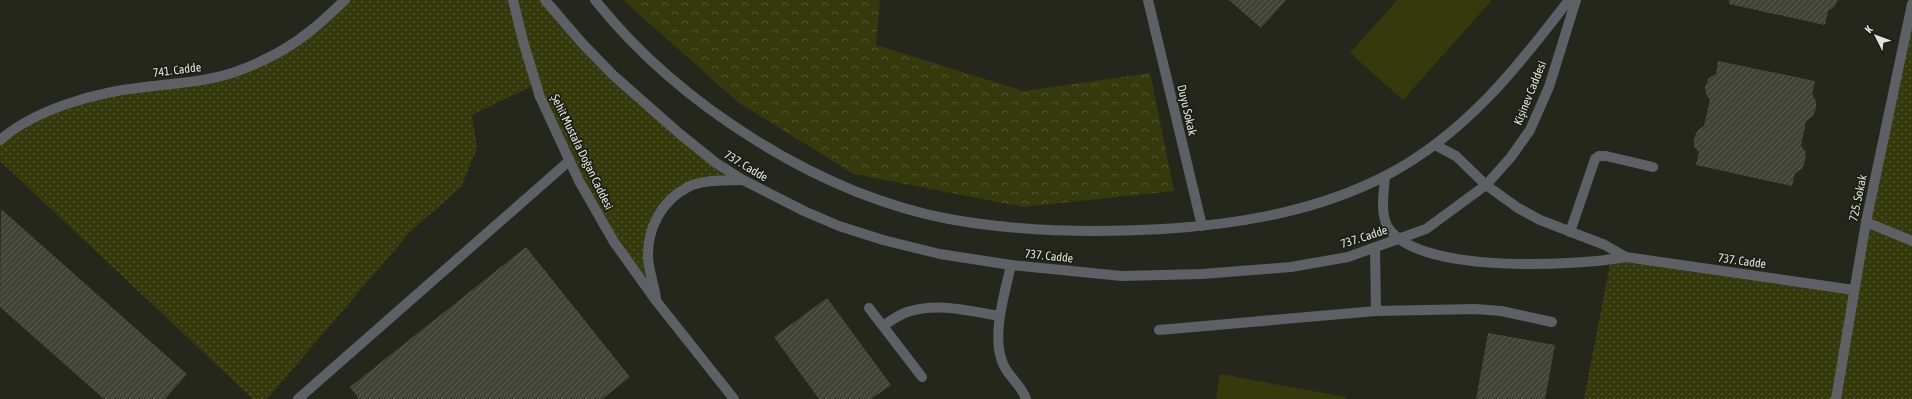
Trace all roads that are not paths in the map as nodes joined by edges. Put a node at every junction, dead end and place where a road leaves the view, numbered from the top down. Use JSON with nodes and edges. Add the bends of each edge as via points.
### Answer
{"nodes":[{"id":1,"x":345,"y":0,"type":"edge"},
{"id":2,"x":513,"y":0,"type":"edge"},
{"id":3,"x":545,"y":0,"type":"edge"},
{"id":4,"x":594,"y":0,"type":"edge"},
{"id":5,"x":1148,"y":0,"type":"edge"},
{"id":6,"x":1569,"y":0,"type":"edge"},
{"id":7,"x":1576,"y":0,"type":"edge"},
{"id":8,"x":1912,"y":4,"type":"edge"},
{"id":9,"x":0,"y":140,"type":"edge"},
{"id":10,"x":1435,"y":145,"type":"junction"},
{"id":11,"x":569,"y":160,"type":"junction"},
{"id":12,"x":1653,"y":167,"type":"dead end"},
{"id":13,"x":1385,"y":176,"type":"junction"},
{"id":14,"x":743,"y":180,"type":"junction"},
{"id":15,"x":1486,"y":184,"type":"junction"},
{"id":16,"x":1866,"y":222,"type":"junction"},
{"id":17,"x":1202,"y":226,"type":"junction"},
{"id":18,"x":1570,"y":232,"type":"junction"},
{"id":19,"x":1399,"y":239,"type":"junction"},
{"id":20,"x":1912,"y":241,"type":"edge"},
{"id":21,"x":1374,"y":248,"type":"junction"},
{"id":22,"x":1626,"y":257,"type":"junction"},
{"id":23,"x":1011,"y":265,"type":"junction"},
{"id":24,"x":1854,"y":290,"type":"junction"},
{"id":25,"x":657,"y":302,"type":"junction"},
{"id":26,"x":870,"y":308,"type":"dead end"},
{"id":27,"x":1376,"y":311,"type":"junction"},
{"id":28,"x":1000,"y":316,"type":"junction"},
{"id":29,"x":1552,"y":322,"type":"dead end"},
{"id":30,"x":883,"y":326,"type":"junction"},
{"id":31,"x":1158,"y":330,"type":"dead end"},
{"id":32,"x":922,"y":377,"type":"dead end"},
{"id":33,"x":298,"y":399,"type":"edge"},
{"id":34,"x":734,"y":399,"type":"edge"},
{"id":35,"x":1026,"y":399,"type":"edge"},
{"id":36,"x":1836,"y":399,"type":"edge"}],
"edges":[{"from":1,"to":9,"type":"street","name":"741. Cadde","via":[[308,33],[271,56],[234,72],[191,83],[97,94],[56,108],[12,129]]},
{"from":2,"to":11,"type":"street","name":"Şehit Mustafa Doğan Caddesi","via":[[540,97]]},
{"from":3,"to":14,"type":"street","name":"737. Cadde","via":[[582,43],[644,104],[716,163]]},
{"from":4,"to":17,"type":"street","name":"737. Cadde","via":[[661,69],[746,135],[822,176],[892,203],[948,219],[1036,230],[1124,231]]},
{"from":5,"to":17,"type":"street","name":"Duyu Sokak"},
{"from":6,"to":10,"type":"street","name":"Kişinev Caddesi","via":[[1524,60],[1470,117]]},
{"from":7,"to":15,"type":"street","name":"Kişinev Caddesi","via":[[1549,87],[1530,130],[1511,157]]},
{"from":8,"to":16,"type":"street","name":"725. Sokak"},
{"from":10,"to":13,"type":"street","name":"737. Cadde"},
{"from":10,"to":15,"type":"street","name":"737. Cadde","via":[[1456,156]]},
{"from":11,"to":25,"type":"street","name":"Şehit Mustafa Doğan Caddesi","via":[[614,242]]},
{"from":11,"to":33,"type":"street"},
{"from":12,"to":18,"type":"street","via":[[1606,156],[1595,159]]},
{"from":13,"to":17,"type":"street","name":"737. Cadde","via":[[1303,208],[1257,219]]},
{"from":13,"to":19,"type":"street","via":[[1384,213],[1389,229]]},
{"from":14,"to":23,"type":"street","name":"737. Cadde","via":[[811,214],[883,240],[940,254]]},
{"from":14,"to":25,"type":"street","name":"Şehit Mustafa Doğan Caddesi","via":[[710,181],[688,187],[666,204],[652,226],[648,258]]},
{"from":15,"to":18,"type":"street","name":"737. Cadde","via":[[1501,197],[1534,217]]},
{"from":15,"to":19,"type":"street","name":"Kişinev Caddesi","via":[[1426,229]]},
{"from":16,"to":20,"type":"street"},
{"from":16,"to":24,"type":"street","name":"725. Sokak"},
{"from":18,"to":22,"type":"street","name":"737. Cadde","via":[[1605,245]]},
{"from":19,"to":21,"type":"street","name":"737. Cadde"},
{"from":19,"to":22,"type":"street","name":"737. Cadde","via":[[1415,249],[1444,257],[1473,260],[1570,264]]},
{"from":21,"to":23,"type":"street","name":"737. Cadde","via":[[1348,257],[1291,267],[1202,274],[1122,276]]},
{"from":21,"to":27,"type":"street"},
{"from":22,"to":24,"type":"street","name":"737. Cadde"},
{"from":23,"to":28,"type":"street"},
{"from":24,"to":36,"type":"street","name":"725. Sokak"},
{"from":25,"to":34,"type":"street","name":"Şehit Mustafa Doğan Caddesi"},
{"from":26,"to":30,"type":"street"},
{"from":27,"to":29,"type":"street","via":[[1475,309],[1501,311]]},
{"from":27,"to":31,"type":"street"},
{"from":28,"to":30,"type":"street","via":[[943,307],[925,308],[906,312]]},
{"from":28,"to":35,"type":"street","via":[[1000,358],[1024,392]]},
{"from":30,"to":32,"type":"street"}]}
